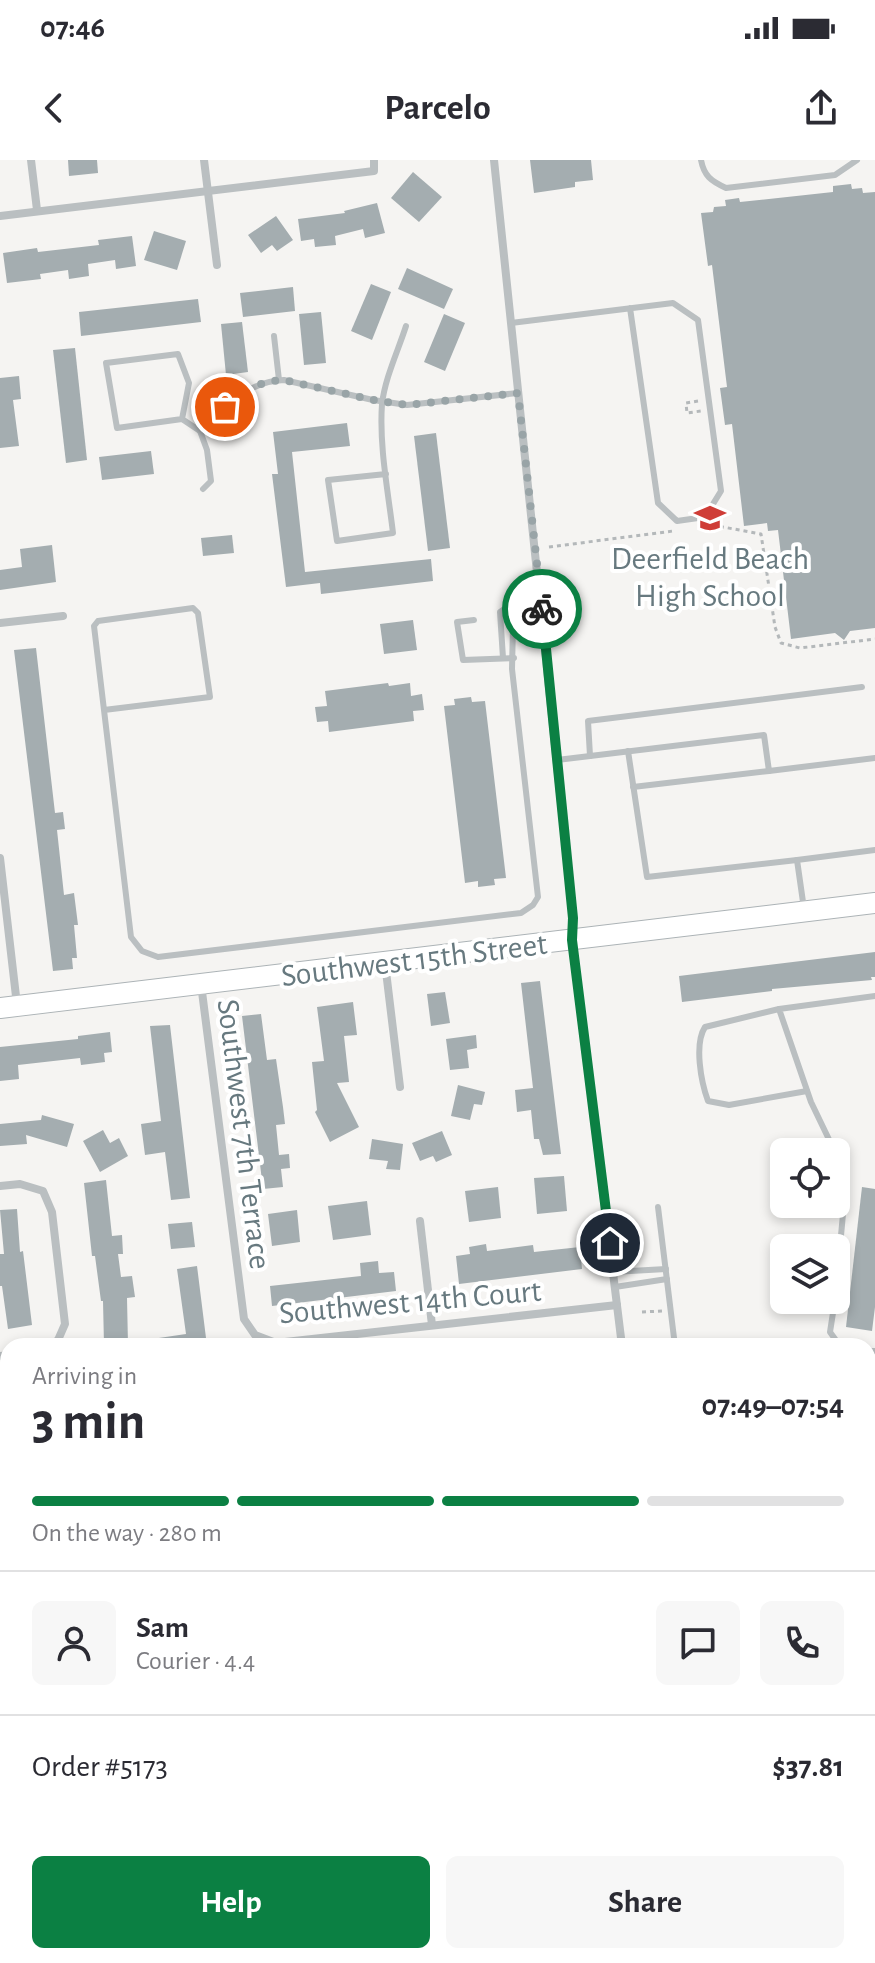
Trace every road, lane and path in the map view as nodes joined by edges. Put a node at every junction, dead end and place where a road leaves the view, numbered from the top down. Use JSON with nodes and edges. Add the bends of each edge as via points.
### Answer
{"nodes":[{"id":1,"x":31,"y":160,"type":"edge"},
{"id":2,"x":204,"y":160,"type":"edge"},
{"id":3,"x":374,"y":160,"type":"edge"},
{"id":4,"x":494,"y":160,"type":"edge"},
{"id":5,"x":701,"y":160,"type":"edge"},
{"id":6,"x":857,"y":160,"type":"edge"},
{"id":7,"x":206,"y":193,"type":"junction"},
{"id":8,"x":37,"y":210,"type":"junction"},
{"id":9,"x":0,"y":216,"type":"edge"},
{"id":10,"x":217,"y":265,"type":"dead end"},
{"id":11,"x":630,"y":308,"type":"junction"},
{"id":12,"x":511,"y":323,"type":"junction"},
{"id":13,"x":406,"y":326,"type":"dead end"},
{"id":14,"x":274,"y":336,"type":"dead end"},
{"id":15,"x":279,"y":380,"type":"junction"},
{"id":16,"x":518,"y":393,"type":"junction"},
{"id":17,"x":382,"y":401,"type":"junction"},
{"id":18,"x":182,"y":419,"type":"junction"},
{"id":19,"x":200,"y":431,"type":"junction"},
{"id":20,"x":386,"y":474,"type":"junction"},
{"id":21,"x":203,"y":489,"type":"dead end"},
{"id":22,"x":712,"y":525,"type":"dead end"},
{"id":23,"x":685,"y":529,"type":"dead end"},
{"id":24,"x":549,"y":547,"type":"dead end"},
{"id":25,"x":540,"y":597,"type":"junction"},
{"id":26,"x":542,"y":615,"type":"junction"},
{"id":27,"x":63,"y":616,"type":"dead end"},
{"id":28,"x":474,"y":620,"type":"dead end"},
{"id":29,"x":0,"y":623,"type":"edge"},
{"id":30,"x":875,"y":639,"type":"edge"},
{"id":31,"x":503,"y":658,"type":"junction"},
{"id":32,"x":514,"y":658,"type":"junction"},
{"id":33,"x":862,"y":687,"type":"dead end"},
{"id":34,"x":104,"y":710,"type":"junction"},
{"id":35,"x":628,"y":751,"type":"junction"},
{"id":36,"x":590,"y":756,"type":"junction"},
{"id":37,"x":875,"y":758,"type":"edge"},
{"id":38,"x":557,"y":760,"type":"junction"},
{"id":39,"x":769,"y":771,"type":"junction"},
{"id":40,"x":633,"y":787,"type":"junction"},
{"id":41,"x":875,"y":850,"type":"edge"},
{"id":42,"x":0,"y":858,"type":"edge"},
{"id":43,"x":797,"y":860,"type":"junction"},
{"id":44,"x":875,"y":903,"type":"edge"},
{"id":45,"x":804,"y":912,"type":"junction"},
{"id":46,"x":572,"y":940,"type":"junction"},
{"id":47,"x":385,"y":963,"type":"junction"},
{"id":48,"x":201,"y":984,"type":"junction"},
{"id":49,"x":875,"y":996,"type":"edge"},
{"id":50,"x":9,"y":1007,"type":"edge"},
{"id":51,"x":779,"y":1009,"type":"junction"},
{"id":52,"x":400,"y":1087,"type":"dead end"},
{"id":53,"x":807,"y":1091,"type":"junction"},
{"id":54,"x":829,"y":1138,"type":"edge"},
{"id":55,"x":0,"y":1186,"type":"edge"},
{"id":56,"x":658,"y":1207,"type":"dead end"},
{"id":57,"x":420,"y":1221,"type":"dead end"},
{"id":58,"x":666,"y":1269,"type":"junction"},
{"id":59,"x":613,"y":1272,"type":"junction"},
{"id":60,"x":667,"y":1279,"type":"junction"},
{"id":61,"x":615,"y":1287,"type":"junction"},
{"id":62,"x":617,"y":1305,"type":"junction"},
{"id":63,"x":833,"y":1314,"type":"edge"},
{"id":64,"x":432,"y":1325,"type":"junction"},
{"id":65,"x":255,"y":1335,"type":"joint"},
{"id":66,"x":57,"y":1338,"type":"edge"},
{"id":67,"x":263,"y":1338,"type":"edge"},
{"id":68,"x":319,"y":1338,"type":"edge"},
{"id":69,"x":621,"y":1338,"type":"edge"},
{"id":70,"x":674,"y":1338,"type":"edge"},
{"id":71,"x":834,"y":1338,"type":"edge"}],
"edges":[{"from":1,"to":8,"type":"street"},
{"from":2,"to":7,"type":"street"},
{"from":3,"to":7,"type":"street","via":[[374,171]]},
{"from":4,"to":12,"type":"street"},
{"from":5,"to":6,"type":"lane","via":[[703,172],[726,188],[835,175]]},
{"from":7,"to":8,"type":"street"},
{"from":7,"to":10,"type":"street"},
{"from":8,"to":9,"type":"street"},
{"from":11,"to":11,"type":"lane","via":[[673,303],[698,320],[721,491],[705,517],[677,521],[658,503]]},
{"from":11,"to":12,"type":"lane"},
{"from":12,"to":16,"type":"street"},
{"from":13,"to":17,"type":"lane"},
{"from":14,"to":15,"type":"lane"},
{"from":15,"to":17,"type":"lane"},
{"from":15,"to":19,"type":"lane","via":[[243,391]]},
{"from":16,"to":17,"type":"lane","via":[[407,405]]},
{"from":16,"to":25,"type":"street"},
{"from":17,"to":20,"type":"lane"},
{"from":18,"to":18,"type":"lane","via":[[117,428],[106,363],[178,354],[189,383]]},
{"from":18,"to":19,"type":"lane"},
{"from":19,"to":21,"type":"lane","via":[[211,481]]},
{"from":20,"to":20,"type":"lane","via":[[393,533],[337,541],[328,480]]},
{"from":22,"to":30,"type":"path","via":[[761,534],[781,643],[800,648]]},
{"from":23,"to":24,"type":"path"},
{"from":25,"to":26,"type":"street"},
{"from":25,"to":31,"type":"lane","via":[[500,612]]},
{"from":26,"to":32,"type":"lane","via":[[526,616],[513,625]]},
{"from":26,"to":38,"type":"street"},
{"from":27,"to":29,"type":"street"},
{"from":28,"to":31,"type":"lane","via":[[457,622],[463,660]]},
{"from":31,"to":32,"type":"lane"},
{"from":32,"to":34,"type":"lane","via":[[538,897],[521,913],[490,917],[158,957],[142,951],[131,937]]},
{"from":33,"to":36,"type":"lane","via":[[588,721]]},
{"from":34,"to":34,"type":"lane","via":[[94,626],[98,621],[193,608],[210,697]]},
{"from":35,"to":36,"type":"lane"},
{"from":35,"to":39,"type":"lane","via":[[764,735]]},
{"from":35,"to":40,"type":"lane"},
{"from":36,"to":38,"type":"lane"},
{"from":37,"to":39,"type":"lane"},
{"from":38,"to":46,"type":"street"},
{"from":39,"to":40,"type":"lane"},
{"from":40,"to":43,"type":"lane","via":[[647,877]]},
{"from":41,"to":43,"type":"lane"},
{"from":42,"to":50,"type":"street"},
{"from":43,"to":45,"type":"lane"},
{"from":44,"to":45,"type":"street","name":"Southwest 15th Street"},
{"from":45,"to":46,"type":"street","name":"Southwest 15th Street"},
{"from":46,"to":47,"type":"street","name":"Southwest 15th Street"},
{"from":46,"to":59,"type":"street"},
{"from":47,"to":48,"type":"street","name":"Southwest 15th Street"},
{"from":47,"to":52,"type":"street"},
{"from":48,"to":50,"type":"street","name":"Southwest 15th Street"},
{"from":48,"to":65,"type":"street","name":"Southwest 7th Terrace","via":[[244,1319]]},
{"from":49,"to":51,"type":"lane"},
{"from":51,"to":53,"type":"lane"},
{"from":51,"to":53,"type":"lane","via":[[705,1027],[699,1037],[704,1090],[708,1101],[729,1105]]},
{"from":53,"to":54,"type":"lane"},
{"from":55,"to":66,"type":"street","via":[[20,1184],[43,1191],[52,1212],[65,1324]]},
{"from":56,"to":58,"type":"lane"},
{"from":57,"to":64,"type":"street"},
{"from":58,"to":59,"type":"lane"},
{"from":58,"to":60,"type":"lane"},
{"from":59,"to":61,"type":"street"},
{"from":60,"to":61,"type":"lane"},
{"from":60,"to":70,"type":"lane"},
{"from":61,"to":62,"type":"street"},
{"from":62,"to":64,"type":"street","name":"Southwest 14th Court"},
{"from":62,"to":69,"type":"street"},
{"from":63,"to":71,"type":"lane"},
{"from":64,"to":68,"type":"street","name":"Southwest 14th Court"},
{"from":65,"to":67,"type":"street","name":"Southwest 14th Court"}]}
